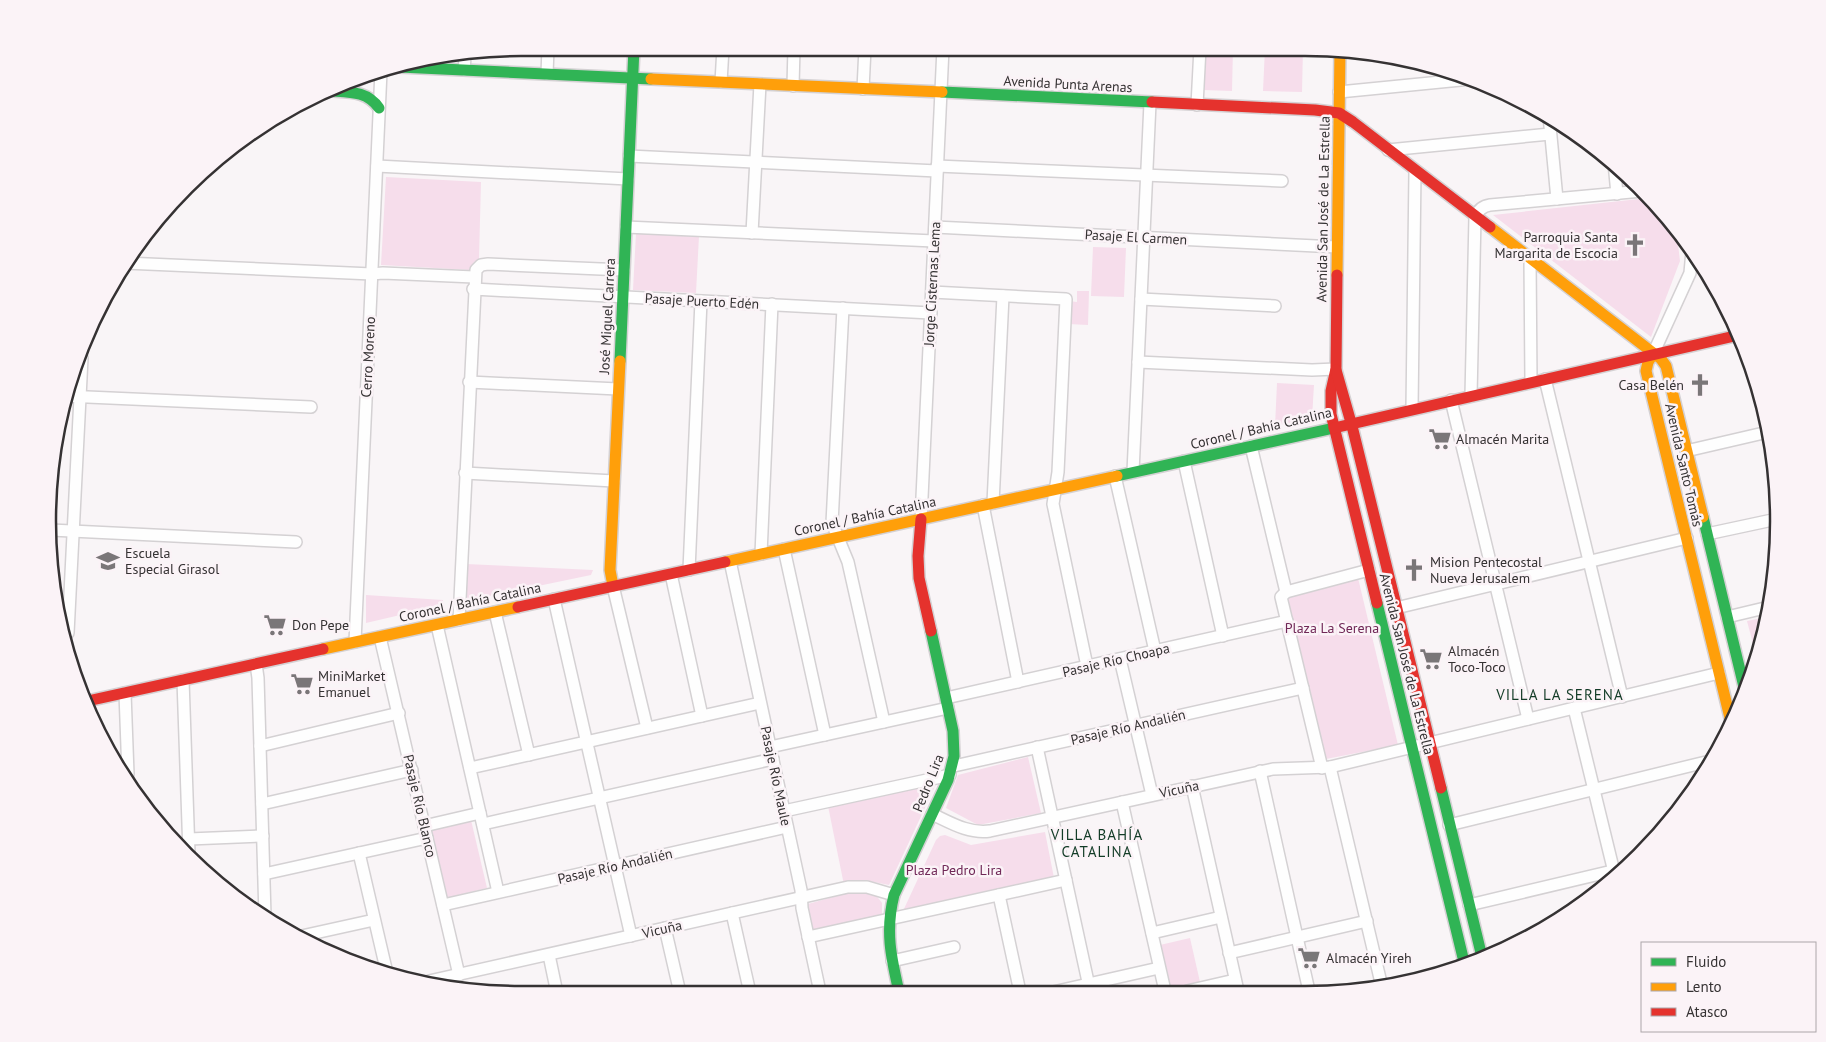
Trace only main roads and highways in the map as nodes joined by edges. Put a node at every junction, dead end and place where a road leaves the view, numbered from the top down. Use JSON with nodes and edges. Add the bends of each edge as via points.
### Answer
{"nodes":[{"id":1,"x":634,"y":56,"type":"edge"},
{"id":2,"x":1340,"y":57,"type":"edge"},
{"id":3,"x":418,"y":68,"type":"edge"},
{"id":4,"x":633,"y":78,"type":"junction"},
{"id":5,"x":343,"y":92,"type":"edge"},
{"id":6,"x":379,"y":108,"type":"road end"},
{"id":7,"x":1339,"y":113,"type":"junction"},
{"id":8,"x":1731,"y":336,"type":"edge"},
{"id":9,"x":1652,"y":354,"type":"junction"},
{"id":10,"x":1336,"y":369,"type":"junction"},
{"id":11,"x":1351,"y":423,"type":"junction"},
{"id":12,"x":1334,"y":428,"type":"junction"},
{"id":13,"x":921,"y":519,"type":"junction"},
{"id":14,"x":613,"y":586,"type":"junction"},
{"id":15,"x":1743,"y":676,"type":"edge"},
{"id":16,"x":92,"y":700,"type":"edge"},
{"id":17,"x":1729,"y":712,"type":"edge"},
{"id":18,"x":1480,"y":951,"type":"edge"},
{"id":19,"x":1463,"y":958,"type":"edge"},
{"id":20,"x":898,"y":986,"type":"edge"}],
"edges":[{"from":1,"to":4,"type":"main road","name":"José Miguel Carrera"},
{"from":2,"to":7,"type":"main road","name":"Avenida San José de La Estrella"},
{"from":3,"to":4,"type":"main road","name":"Avenida Punta Arenas"},
{"from":4,"to":7,"type":"main road","name":"Avenida Punta Arenas"},
{"from":4,"to":14,"type":"main road","name":"José Miguel Carrera","via":[[610,570]]},
{"from":5,"to":6,"type":"main road","via":[[366,95]]},
{"from":7,"to":9,"type":"main road"},
{"from":7,"to":10,"type":"main road","name":"Avenida San José de La Estrella"},
{"from":8,"to":9,"type":"main road","name":"Coronel / Bahía Catalina"},
{"from":9,"to":11,"type":"main road","name":"Coronel / Bahía Catalina"},
{"from":9,"to":15,"type":"main road","name":"Avenida Santo Tomás","via":[[1666,366]]},
{"from":9,"to":17,"type":"main road","name":"Avenida Santo Tomás","via":[[1646,371]]},
{"from":10,"to":11,"type":"main road","name":"Avenida San José de La Estrella"},
{"from":10,"to":12,"type":"main road","name":"Avenida San José de La Estrella","via":[[1330,403]]},
{"from":11,"to":12,"type":"main road","name":"Coronel / Bahía Catalina"},
{"from":11,"to":18,"type":"main road","name":"Avenida San José de La Estrella"},
{"from":12,"to":13,"type":"main road","name":"Coronel / Bahía Catalina"},
{"from":12,"to":19,"type":"main road","name":"Avenida San José de La Estrella"},
{"from":13,"to":14,"type":"main road","name":"Coronel / Bahía Catalina"},
{"from":13,"to":20,"type":"main road","name":"Pedro Lira","via":[[919,578],[956,746],[952,770],[894,895],[888,919],[887,934]]},
{"from":14,"to":16,"type":"main road","name":"Coronel / Bahía Catalina"}]}
